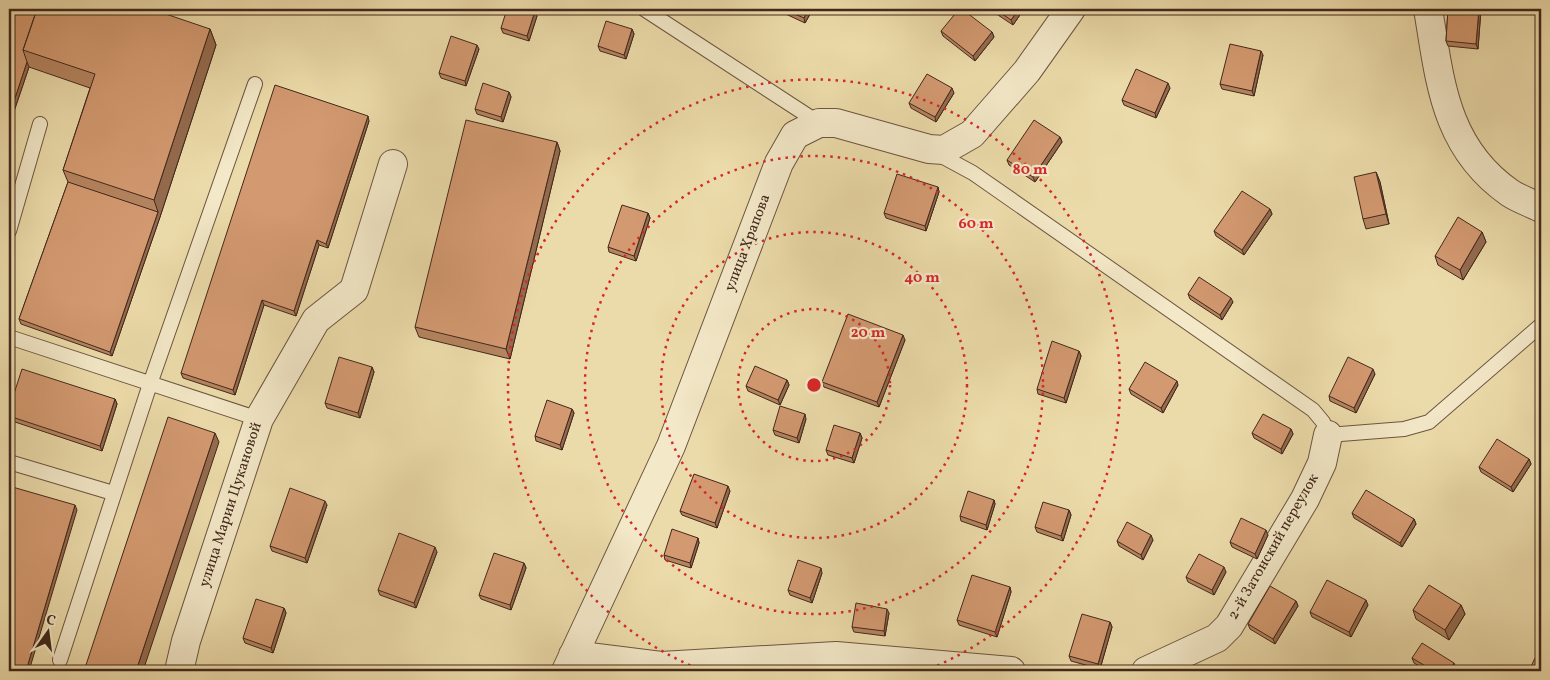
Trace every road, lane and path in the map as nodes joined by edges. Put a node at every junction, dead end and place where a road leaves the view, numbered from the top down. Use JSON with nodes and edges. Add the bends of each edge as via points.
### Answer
{"nodes":[{"id":1,"x":644,"y":9,"type":"edge"},
{"id":2,"x":1071,"y":9,"type":"edge"},
{"id":3,"x":1428,"y":9,"type":"edge"},
{"id":4,"x":255,"y":84,"type":"dead end"},
{"id":5,"x":819,"y":122,"type":"junction"},
{"id":6,"x":40,"y":124,"type":"dead end"},
{"id":7,"x":929,"y":149,"type":"junction"},
{"id":8,"x":394,"y":164,"type":"dead end"},
{"id":9,"x":1541,"y":208,"type":"edge"},
{"id":10,"x":9,"y":231,"type":"edge"},
{"id":11,"x":1541,"y":325,"type":"edge"},
{"id":12,"x":9,"y":337,"type":"edge"},
{"id":13,"x":150,"y":384,"type":"junction"},
{"id":14,"x":260,"y":419,"type":"junction"},
{"id":15,"x":1328,"y":435,"type":"junction"},
{"id":16,"x":9,"y":462,"type":"edge"},
{"id":17,"x":113,"y":493,"type":"junction"},
{"id":18,"x":60,"y":660,"type":"dead end"},
{"id":19,"x":569,"y":663,"type":"edge"},
{"id":20,"x":179,"y":671,"type":"edge"},
{"id":21,"x":1011,"y":671,"type":"edge"},
{"id":22,"x":1146,"y":671,"type":"edge"}],
"edges":[{"from":1,"to":5,"type":"lane"},
{"from":2,"to":7,"type":"street","via":[[1027,71],[972,134],[944,150]]},
{"from":3,"to":9,"type":"street","via":[[1442,90],[1458,136],[1493,178],[1511,193]]},
{"from":4,"to":13,"type":"lane"},
{"from":5,"to":7,"type":"street","via":[[836,123]]},
{"from":5,"to":19,"type":"street","name":"улица Храпова","via":[[795,135],[779,162],[670,446]]},
{"from":6,"to":10,"type":"lane"},
{"from":7,"to":15,"type":"lane","via":[[973,173],[1313,410]]},
{"from":8,"to":14,"type":"street","name":"улица Марии Цукановой","via":[[354,290],[316,320]]},
{"from":11,"to":15,"type":"lane","via":[[1429,422],[1404,429]]},
{"from":12,"to":13,"type":"lane"},
{"from":13,"to":14,"type":"lane"},
{"from":13,"to":17,"type":"lane"},
{"from":14,"to":20,"type":"street","name":"улица Марии Цукановой"},
{"from":15,"to":22,"type":"street","name":"2-й Затонский переулок","via":[[1322,463],[1305,499],[1229,626],[1217,638]]},
{"from":16,"to":17,"type":"lane"},
{"from":17,"to":18,"type":"lane"},
{"from":19,"to":21,"type":"street","via":[[661,666],[836,656]]}]}
